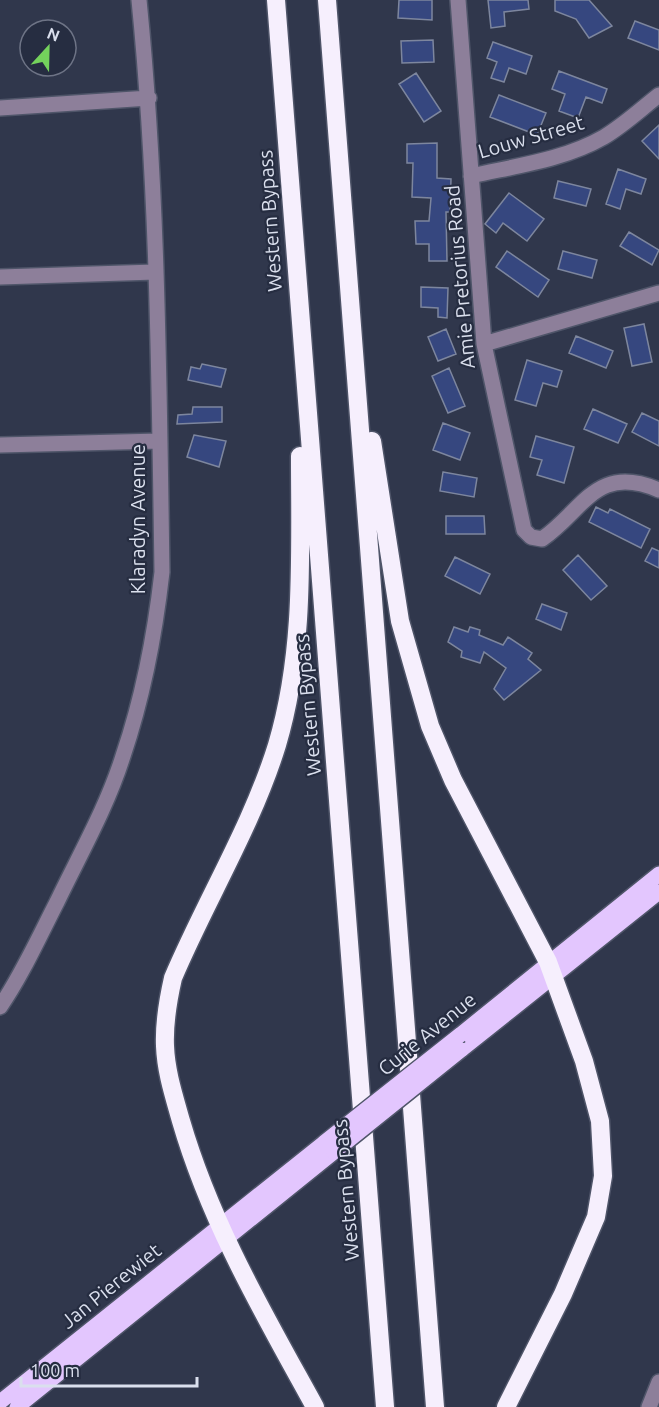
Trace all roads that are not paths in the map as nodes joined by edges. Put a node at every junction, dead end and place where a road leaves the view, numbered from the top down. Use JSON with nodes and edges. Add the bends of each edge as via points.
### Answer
{"nodes":[{"id":1,"x":139,"y":0,"type":"edge"},
{"id":2,"x":276,"y":0,"type":"edge"},
{"id":3,"x":327,"y":0,"type":"edge"},
{"id":4,"x":458,"y":0,"type":"edge"},
{"id":5,"x":659,"y":95,"type":"edge"},
{"id":6,"x":148,"y":98,"type":"junction"},
{"id":7,"x":0,"y":108,"type":"edge"},
{"id":8,"x":471,"y":176,"type":"junction"},
{"id":9,"x":155,"y":272,"type":"junction"},
{"id":10,"x":0,"y":277,"type":"edge"},
{"id":11,"x":659,"y":293,"type":"edge"},
{"id":12,"x":299,"y":314,"type":"junction"},
{"id":13,"x":484,"y":344,"type":"junction"},
{"id":14,"x":355,"y":363,"type":"junction"},
{"id":15,"x":160,"y":441,"type":"junction"},
{"id":16,"x":0,"y":445,"type":"edge"},
{"id":17,"x":659,"y":490,"type":"edge"},
{"id":18,"x":659,"y":874,"type":"edge"},
{"id":19,"x":659,"y":892,"type":"edge"},
{"id":20,"x":550,"y":970,"type":"junction"},
{"id":21,"x":0,"y":1007,"type":"edge"},
{"id":22,"x":329,"y":1147,"type":"junction"},
{"id":23,"x":223,"y":1232,"type":"junction"},
{"id":24,"x":659,"y":1382,"type":"edge"},
{"id":25,"x":0,"y":1402,"type":"edge"},
{"id":26,"x":16,"y":1407,"type":"edge"},
{"id":27,"x":315,"y":1407,"type":"edge"},
{"id":28,"x":385,"y":1407,"type":"edge"},
{"id":29,"x":435,"y":1407,"type":"edge"},
{"id":30,"x":506,"y":1407,"type":"edge"},
{"id":31,"x":649,"y":1407,"type":"edge"}],
"edges":[{"from":1,"to":6,"type":"street","name":"Klaradyn Avenue"},
{"from":2,"to":12,"type":"highway","name":"Western Bypass"},
{"from":3,"to":14,"type":"highway"},
{"from":4,"to":8,"type":"street","name":"Amie Pretorius Road"},
{"from":5,"to":8,"type":"street","name":"Louw Street","via":[[617,129],[584,147]]},
{"from":6,"to":7,"type":"street"},
{"from":6,"to":9,"type":"street","name":"Klaradyn Avenue"},
{"from":8,"to":13,"type":"street","name":"Amie Pretorius Road"},
{"from":9,"to":10,"type":"street"},
{"from":9,"to":15,"type":"street","name":"Klaradyn Avenue"},
{"from":11,"to":13,"type":"street"},
{"from":12,"to":23,"type":"highway","via":[[300,582],[298,643],[289,699],[261,788],[186,947],[173,978],[166,1010],[169,1081],[192,1158]]},
{"from":12,"to":28,"type":"highway","name":"Western Bypass"},
{"from":13,"to":17,"type":"street","name":"Amie Pretorius Road","via":[[520,521],[527,535],[542,539],[588,495],[611,484],[633,483]]},
{"from":14,"to":20,"type":"highway","via":[[372,440],[400,621],[417,684],[453,780]]},
{"from":14,"to":29,"type":"highway"},
{"from":15,"to":16,"type":"street"},
{"from":15,"to":21,"type":"street","name":"Klaradyn Avenue","via":[[162,572],[151,648],[123,757],[44,928]]},
{"from":18,"to":20,"type":"main road","name":"Curie Avenue"},
{"from":19,"to":20,"type":"main road","name":"Curie Avenue"},
{"from":20,"to":22,"type":"main road","name":"Curie Avenue","bridge":true,"via":[[460,1035]]},
{"from":20,"to":22,"type":"main road","name":"Curie Avenue","bridge":true,"via":[[461,1050]]},
{"from":20,"to":30,"type":"highway","via":[[584,1061],[600,1121],[601,1196],[588,1241]]},
{"from":22,"to":23,"type":"main road","name":"Curie Avenue"},
{"from":23,"to":25,"type":"main road","name":"Jan Pierewiet"},
{"from":23,"to":26,"type":"main road","name":"Jan Pierewiet"},
{"from":23,"to":27,"type":"highway","via":[[256,1303]]},
{"from":24,"to":31,"type":"street"}]}
